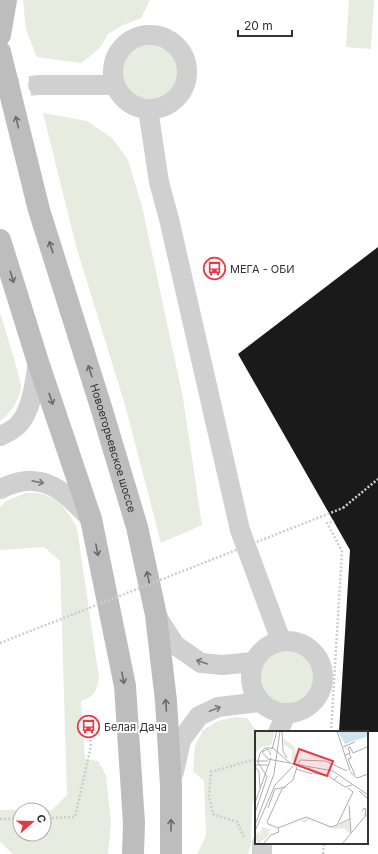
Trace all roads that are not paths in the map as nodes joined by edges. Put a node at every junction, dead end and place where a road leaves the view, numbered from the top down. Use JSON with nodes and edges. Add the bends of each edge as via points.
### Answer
{"nodes":[{"id":1,"x":6,"y":0,"type":"edge"},
{"id":2,"x":0,"y":35,"type":"edge"},
{"id":3,"x":0,"y":52,"type":"edge"},
{"id":4,"x":115,"y":85,"type":"junction"},
{"id":5,"x":38,"y":86,"type":"tunnel mouth"},
{"id":6,"x":148,"y":109,"type":"junction"},
{"id":7,"x":0,"y":240,"type":"edge"},
{"id":8,"x":38,"y":362,"type":"junction"},
{"id":9,"x":0,"y":436,"type":"edge"},
{"id":10,"x":0,"y":489,"type":"edge"},
{"id":11,"x":91,"y":519,"type":"junction"},
{"id":12,"x":156,"y":615,"type":"junction"},
{"id":13,"x":281,"y":641,"type":"junction"},
{"id":14,"x":254,"y":662,"type":"junction"},
{"id":15,"x":260,"y":702,"type":"junction"},
{"id":16,"x":286,"y":714,"type":"junction"},
{"id":17,"x":278,"y":731,"type":"edge"},
{"id":18,"x":171,"y":786,"type":"junction"},
{"id":19,"x":134,"y":854,"type":"edge"},
{"id":20,"x":171,"y":854,"type":"edge"}],
"edges":[{"from":1,"to":2,"type":"main road"},
{"from":12,"to":3,"type":"main road","name":"Новоегорьевское шоссе","one_way":true,"via":[[137,527],[39,210]]},
{"from":4,"to":5,"type":"street"},
{"from":4,"to":6,"type":"street","via":[[122,97],[134,105]]},
{"from":4,"to":6,"type":"street","via":[[112,70],[114,62],[116,55],[126,43],[140,36],[154,35],[168,40],[179,49],[185,62],[186,77],[182,90],[173,100],[162,107]]},
{"from":6,"to":13,"type":"street","via":[[159,182],[240,530]]},
{"from":7,"to":8,"type":"main road","one_way":true},
{"from":8,"to":9,"type":"street","via":[[32,397],[24,417],[9,432]]},
{"from":8,"to":11,"type":"main road","one_way":true},
{"from":10,"to":11,"type":"street","one_way":true,"via":[[32,480],[50,484],[64,493]]},
{"from":11,"to":19,"type":"main road","one_way":true,"via":[[125,686]]},
{"from":14,"to":12,"type":"street","one_way":true,"via":[[222,665],[201,663],[175,646]]},
{"from":18,"to":12,"type":"main road","name":"Новоегорьевское шоссе","one_way":true,"via":[[166,701]]},
{"from":13,"to":14,"type":"street","via":[[262,650]]},
{"from":13,"to":16,"type":"street","via":[[289,640],[303,644],[314,652],[322,664],[324,679],[321,693],[313,704],[300,712]]},
{"from":14,"to":15,"type":"street","via":[[251,674],[253,690]]},
{"from":15,"to":16,"type":"street","via":[[272,711]]},
{"from":18,"to":15,"type":"street","one_way":true,"via":[[181,740],[200,716],[218,707]]},
{"from":16,"to":17,"type":"street"},
{"from":20,"to":18,"type":"main road","name":"Новоегорьевское шоссе","one_way":true}]}
